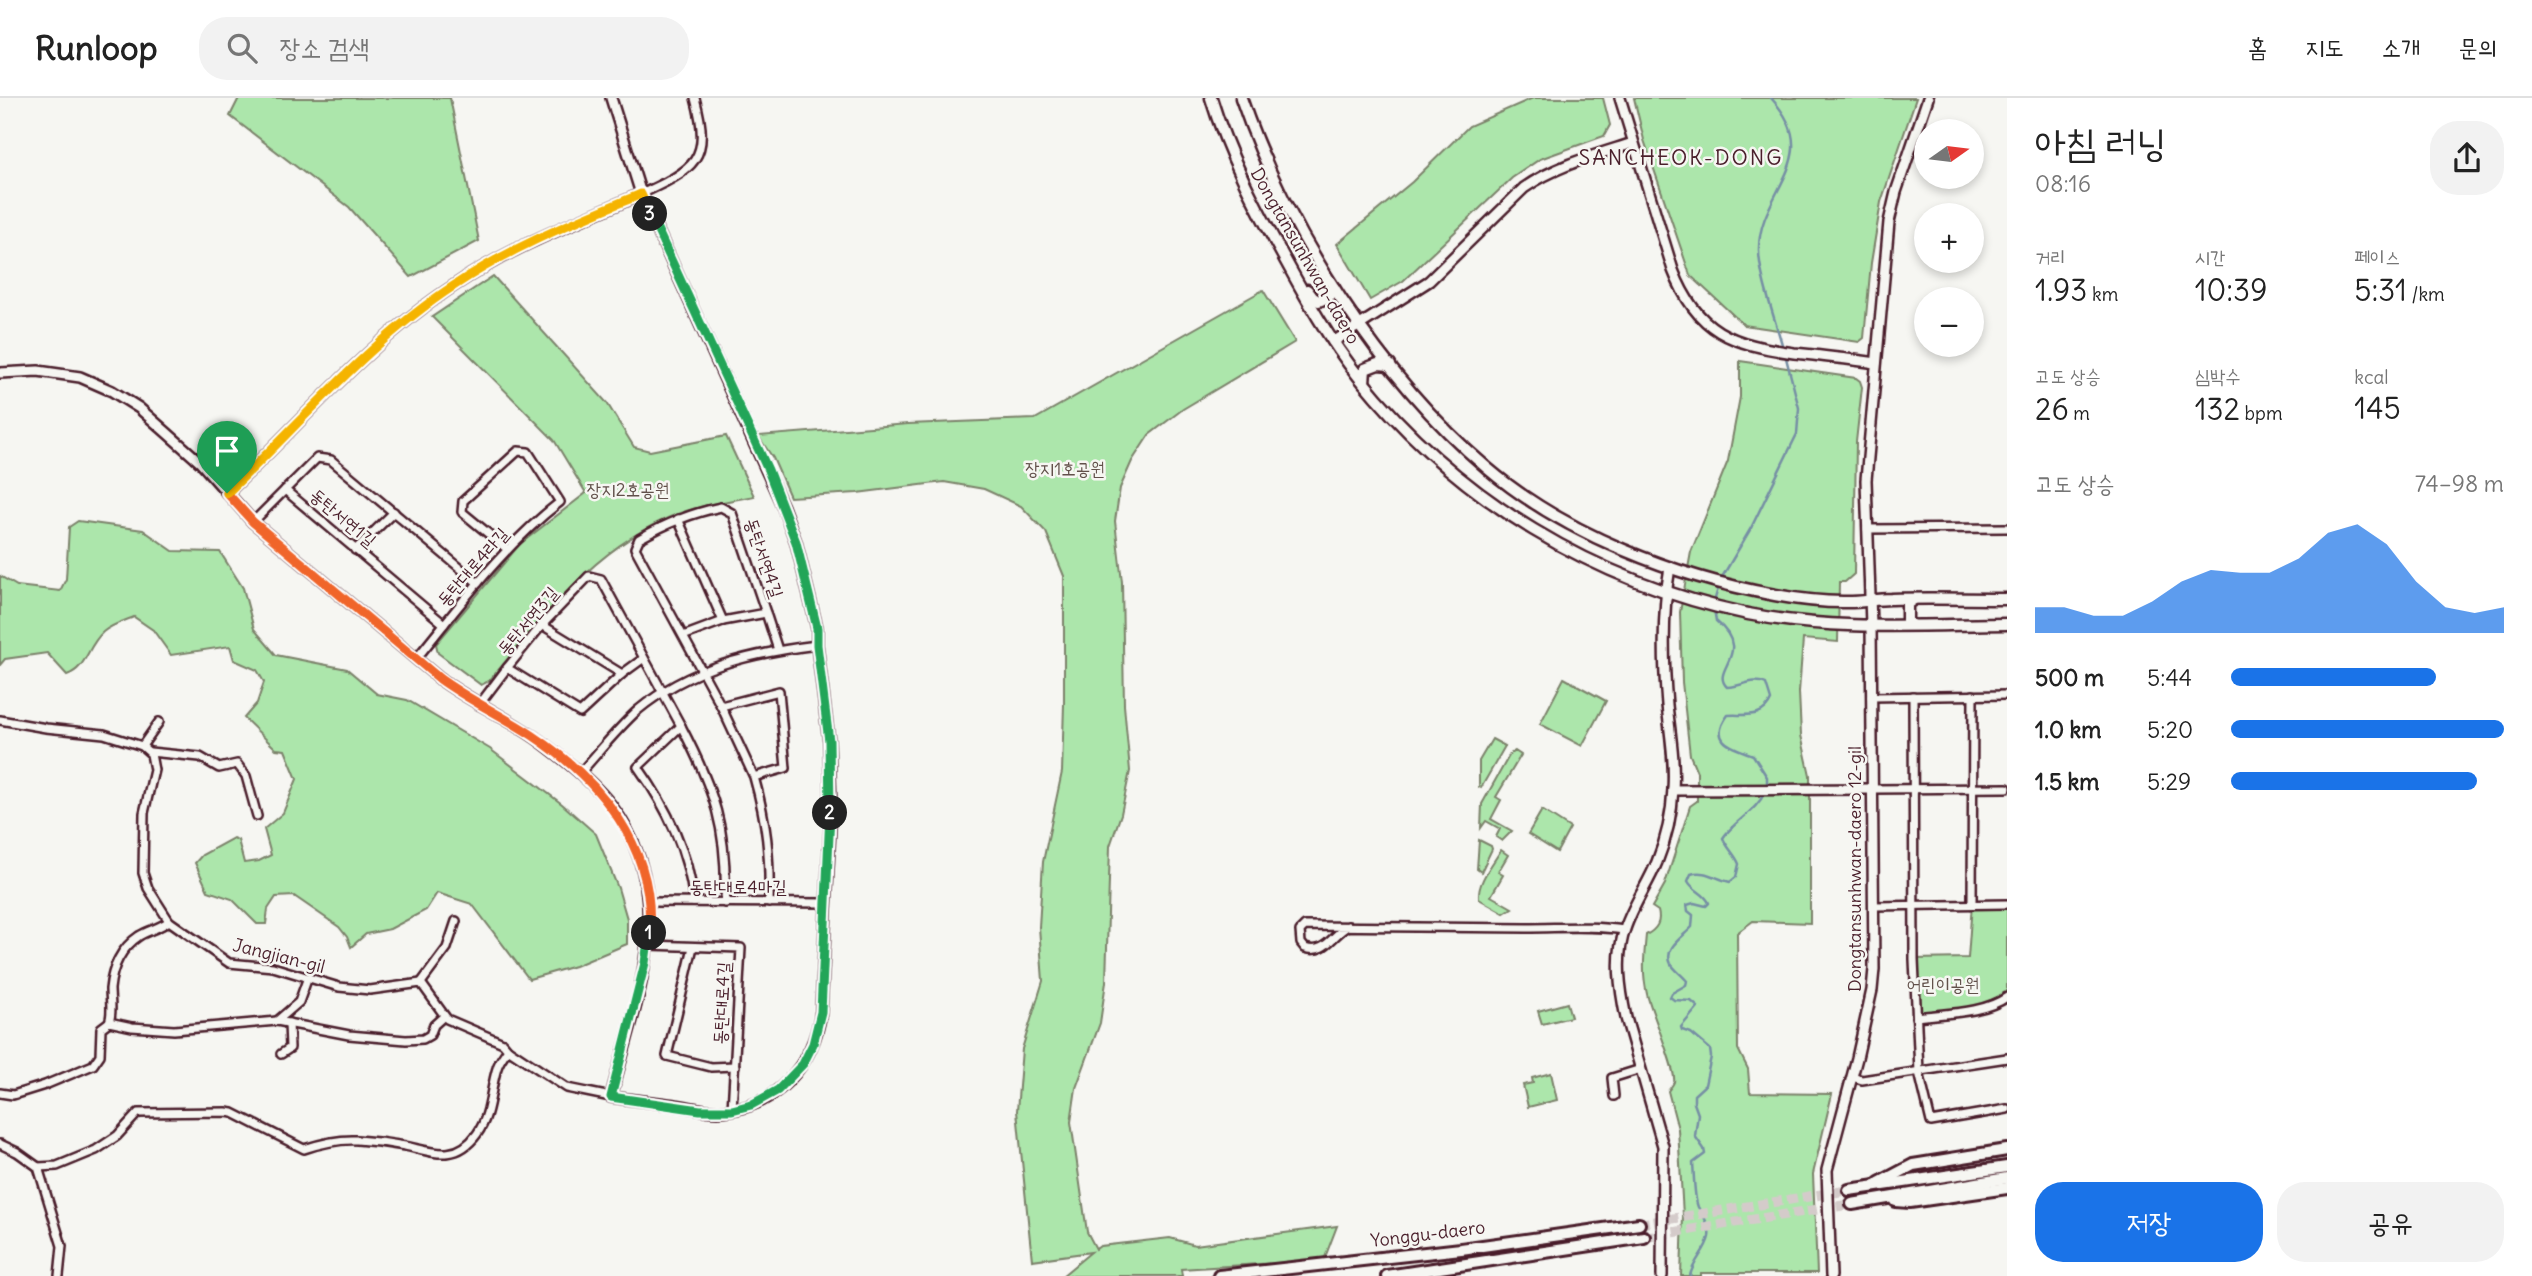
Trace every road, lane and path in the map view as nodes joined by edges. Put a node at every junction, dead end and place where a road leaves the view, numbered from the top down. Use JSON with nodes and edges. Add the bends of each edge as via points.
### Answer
{"nodes":[{"id":1,"x":611,"y":98,"type":"edge"},
{"id":2,"x":695,"y":98,"type":"edge"},
{"id":3,"x":1211,"y":98,"type":"edge"},
{"id":4,"x":1241,"y":98,"type":"edge"},
{"id":5,"x":1620,"y":98,"type":"edge"},
{"id":6,"x":1928,"y":98,"type":"edge"},
{"id":7,"x":1633,"y":143,"type":"junction"},
{"id":8,"x":641,"y":194,"type":"junction"},
{"id":9,"x":1289,"y":268,"type":"junction"},
{"id":10,"x":1334,"y":288,"type":"junction"},
{"id":11,"x":1359,"y":325,"type":"junction"},
{"id":12,"x":1333,"y":342,"type":"junction"},
{"id":13,"x":1876,"y":363,"type":"junction"},
{"id":14,"x":1390,"y":365,"type":"junction"},
{"id":15,"x":0,"y":373,"type":"edge"},
{"id":16,"x":1364,"y":383,"type":"junction"},
{"id":17,"x":285,"y":490,"type":"junction"},
{"id":18,"x":227,"y":493,"type":"junction"},
{"id":19,"x":394,"y":512,"type":"junction"},
{"id":20,"x":678,"y":519,"type":"junction"},
{"id":21,"x":253,"y":522,"type":"junction"},
{"id":22,"x":2007,"y":528,"type":"edge"},
{"id":23,"x":1867,"y":529,"type":"junction"},
{"id":24,"x":507,"y":549,"type":"junction"},
{"id":25,"x":355,"y":550,"type":"junction"},
{"id":26,"x":1670,"y":567,"type":"junction"},
{"id":27,"x":478,"y":583,"type":"junction"},
{"id":28,"x":1665,"y":592,"type":"junction"},
{"id":29,"x":1915,"y":599,"type":"junction"},
{"id":30,"x":2007,"y":599,"type":"edge"},
{"id":31,"x":1870,"y":600,"type":"junction"},
{"id":32,"x":766,"y":613,"type":"junction"},
{"id":33,"x":723,"y":621,"type":"junction"},
{"id":34,"x":444,"y":624,"type":"junction"},
{"id":35,"x":2007,"y":624,"type":"edge"},
{"id":36,"x":542,"y":625,"type":"junction"},
{"id":37,"x":1871,"y":625,"type":"junction"},
{"id":38,"x":1911,"y":625,"type":"junction"},
{"id":39,"x":683,"y":636,"type":"junction"},
{"id":40,"x":817,"y":645,"type":"junction"},
{"id":41,"x":778,"y":650,"type":"junction"},
{"id":42,"x":644,"y":658,"type":"junction"},
{"id":43,"x":416,"y":659,"type":"junction"},
{"id":44,"x":507,"y":668,"type":"junction"},
{"id":45,"x":703,"y":671,"type":"junction"},
{"id":46,"x":622,"y":674,"type":"junction"},
{"id":47,"x":663,"y":692,"type":"junction"},
{"id":48,"x":1973,"y":695,"type":"junction"},
{"id":49,"x":2007,"y":695,"type":"edge"},
{"id":50,"x":1913,"y":696,"type":"junction"},
{"id":51,"x":1871,"y":697,"type":"junction"},
{"id":52,"x":479,"y":705,"type":"junction"},
{"id":53,"x":721,"y":706,"type":"junction"},
{"id":54,"x":0,"y":720,"type":"edge"},
{"id":55,"x":159,"y":722,"type":"dead end"},
{"id":56,"x":681,"y":726,"type":"junction"},
{"id":57,"x":146,"y":749,"type":"junction"},
{"id":58,"x":580,"y":773,"type":"junction"},
{"id":59,"x":754,"y":777,"type":"junction"},
{"id":60,"x":2007,"y":788,"type":"edge"},
{"id":61,"x":1873,"y":789,"type":"junction"},
{"id":62,"x":1913,"y":789,"type":"junction"},
{"id":63,"x":1972,"y":789,"type":"junction"},
{"id":64,"x":1673,"y":790,"type":"junction"},
{"id":65,"x":257,"y":816,"type":"dead end"},
{"id":66,"x":649,"y":902,"type":"junction"},
{"id":67,"x":694,"y":902,"type":"junction"},
{"id":68,"x":725,"y":903,"type":"junction"},
{"id":69,"x":769,"y":903,"type":"junction"},
{"id":70,"x":827,"y":903,"type":"junction"},
{"id":71,"x":1914,"y":904,"type":"junction"},
{"id":72,"x":1972,"y":904,"type":"junction"},
{"id":73,"x":2007,"y":904,"type":"edge"},
{"id":74,"x":1874,"y":906,"type":"junction"},
{"id":75,"x":169,"y":921,"type":"junction"},
{"id":76,"x":456,"y":921,"type":"dead end"},
{"id":77,"x":1348,"y":926,"type":"junction"},
{"id":78,"x":1624,"y":930,"type":"junction"},
{"id":79,"x":648,"y":945,"type":"junction"},
{"id":80,"x":693,"y":947,"type":"junction"},
{"id":81,"x":308,"y":977,"type":"junction"},
{"id":82,"x":421,"y":983,"type":"junction"},
{"id":83,"x":2007,"y":997,"type":"edge"},
{"id":84,"x":444,"y":1016,"type":"junction"},
{"id":85,"x":1916,"y":1017,"type":"junction"},
{"id":86,"x":278,"y":1021,"type":"junction"},
{"id":87,"x":109,"y":1022,"type":"junction"},
{"id":88,"x":289,"y":1023,"type":"junction"},
{"id":89,"x":508,"y":1049,"type":"junction"},
{"id":90,"x":281,"y":1054,"type":"dead end"},
{"id":91,"x":2007,"y":1058,"type":"edge"},
{"id":92,"x":735,"y":1066,"type":"junction"},
{"id":93,"x":1641,"y":1069,"type":"junction"},
{"id":94,"x":1919,"y":1072,"type":"junction"},
{"id":95,"x":1852,"y":1077,"type":"junction"},
{"id":96,"x":0,"y":1093,"type":"edge"},
{"id":97,"x":1614,"y":1096,"type":"dead end"},
{"id":98,"x":611,"y":1097,"type":"junction"},
{"id":99,"x":2007,"y":1109,"type":"edge"},
{"id":100,"x":732,"y":1110,"type":"junction"},
{"id":101,"x":0,"y":1144,"type":"edge"},
{"id":102,"x":2007,"y":1150,"type":"edge"},
{"id":103,"x":38,"y":1167,"type":"junction"},
{"id":104,"x":2007,"y":1167,"type":"edge"},
{"id":105,"x":2007,"y":1178,"type":"edge"},
{"id":106,"x":1872,"y":1186,"type":"junction"},
{"id":107,"x":2007,"y":1188,"type":"edge"},
{"id":108,"x":1849,"y":1190,"type":"tunnel mouth"},
{"id":109,"x":1872,"y":1201,"type":"junction"},
{"id":110,"x":1852,"y":1204,"type":"tunnel mouth"},
{"id":111,"x":1640,"y":1224,"type":"tunnel mouth"},
{"id":112,"x":1644,"y":1237,"type":"tunnel mouth"},
{"id":113,"x":59,"y":1276,"type":"edge"},
{"id":114,"x":1219,"y":1276,"type":"edge"},
{"id":115,"x":1387,"y":1276,"type":"edge"},
{"id":116,"x":1662,"y":1276,"type":"edge"},
{"id":117,"x":1832,"y":1276,"type":"edge"}],
"edges":[{"from":1,"to":8,"type":"street"},
{"from":2,"to":8,"type":"street","via":[[702,127],[698,158],[688,169]]},
{"from":3,"to":9,"type":"main road","name":"Dongtansunhwan-daero","via":[[1244,183]]},
{"from":4,"to":10,"type":"main road","name":"Dongtansunhwan-daero","via":[[1268,169]]},
{"from":5,"to":7,"type":"street"},
{"from":6,"to":13,"type":"street","name":"Dongtansunhwan-daero 12-gil","via":[[1889,222]]},
{"from":7,"to":11,"type":"street","via":[[1540,177],[1429,281]]},
{"from":7,"to":13,"type":"street","via":[[1673,270],[1701,318],[1727,338],[1763,348]]},
{"from":8,"to":18,"type":"street","via":[[519,247],[453,286],[377,345]]},
{"from":8,"to":40,"type":"street","via":[[783,507],[811,600]]},
{"from":9,"to":10,"type":"main road","via":[[1313,298],[1320,301]]},
{"from":9,"to":12,"type":"main road","name":"Dongtansunhwan-daero"},
{"from":10,"to":11,"type":"main road","name":"Dongtansunhwan-daero"},
{"from":11,"to":12,"type":"street"},
{"from":11,"to":14,"type":"main road","name":"Dongtansunhwan-daero"},
{"from":12,"to":16,"type":"main road","name":"Dongtansunhwan-daero"},
{"from":13,"to":23,"type":"street","name":"Dongtansunhwan-daero 12-gil","via":[[1868,440]]},
{"from":14,"to":16,"type":"main road","via":[[1365,369]]},
{"from":14,"to":26,"type":"main road","name":"Dongtansunhwan-daero","via":[[1470,452],[1524,495],[1585,530]]},
{"from":15,"to":18,"type":"street","via":[[62,374],[112,391],[178,440]]},
{"from":16,"to":28,"type":"main road","name":"Dongtansunhwan-daero","via":[[1414,438],[1488,501],[1582,558]]},
{"from":17,"to":19,"type":"street","name":"동탄서연1길","via":[[317,458],[325,458]]},
{"from":17,"to":21,"type":"street"},
{"from":17,"to":25,"type":"street","name":"동탄서연1길"},
{"from":18,"to":21,"type":"street"},
{"from":19,"to":25,"type":"street"},
{"from":19,"to":27,"type":"street","name":"동탄서연1길"},
{"from":20,"to":32,"type":"street","name":"동탄서연4길","via":[[721,507],[732,513]]},
{"from":20,"to":33,"type":"street"},
{"from":20,"to":39,"type":"street","name":"동탄서연4길","via":[[639,539],[635,548]]},
{"from":21,"to":43,"type":"street"},
{"from":22,"to":23,"type":"street"},
{"from":23,"to":31,"type":"street","name":"Dongtansunhwan-daero 12-gil"},
{"from":24,"to":24,"type":"street","name":"동탄대로4라길","via":[[462,512],[463,501],[518,451],[528,452],[560,502]]},
{"from":24,"to":27,"type":"street","name":"동탄대로4라길"},
{"from":25,"to":34,"type":"street","name":"동탄서연1길"},
{"from":26,"to":28,"type":"street"},
{"from":26,"to":31,"type":"main road","name":"Dongtansunhwan-daero","via":[[1776,595]]},
{"from":27,"to":34,"type":"street","name":"동탄대로4라길"},
{"from":28,"to":37,"type":"main road","name":"Dongtansunhwan-daero","via":[[1787,620]]},
{"from":28,"to":64,"type":"street","via":[[1664,662]]},
{"from":29,"to":30,"type":"main road","name":"Dongtansunhwan-daero"},
{"from":29,"to":31,"type":"main road","name":"Dongtansunhwan-daero"},
{"from":29,"to":38,"type":"main road","via":[[1907,604]]},
{"from":31,"to":37,"type":"street","name":"Dongtansunhwan-daero 12-gil"},
{"from":32,"to":33,"type":"street","name":"동탄서연4길"},
{"from":32,"to":41,"type":"street"},
{"from":33,"to":39,"type":"street","name":"동탄서연4길"},
{"from":34,"to":43,"type":"street","name":"동탄대로4라길"},
{"from":35,"to":38,"type":"main road","name":"Dongtansunhwan-daero"},
{"from":36,"to":42,"type":"street","name":"동탄서연3길","via":[[589,576],[601,579]]},
{"from":36,"to":44,"type":"street","name":"동탄서연3길"},
{"from":36,"to":46,"type":"street"},
{"from":37,"to":38,"type":"main road","name":"Dongtansunhwan-daero"},
{"from":37,"to":51,"type":"street","name":"Dongtansunhwan-daero 12-gil"},
{"from":39,"to":45,"type":"street","name":"동탄서연4길"},
{"from":40,"to":41,"type":"street"},
{"from":40,"to":70,"type":"street","via":[[831,771]]},
{"from":41,"to":45,"type":"street"},
{"from":42,"to":46,"type":"street","name":"동탄서연3길"},
{"from":42,"to":47,"type":"street","name":"동탄서연3길"},
{"from":43,"to":52,"type":"street"},
{"from":44,"to":46,"type":"street","name":"동탄서연3길","via":[[580,713]]},
{"from":44,"to":52,"type":"street"},
{"from":45,"to":47,"type":"street"},
{"from":45,"to":53,"type":"street","name":"동탄서연4길"},
{"from":47,"to":56,"type":"street","name":"동탄서연3길"},
{"from":47,"to":58,"type":"street","via":[[625,722]]},
{"from":48,"to":49,"type":"street"},
{"from":48,"to":50,"type":"street"},
{"from":48,"to":63,"type":"street"},
{"from":50,"to":51,"type":"street"},
{"from":50,"to":62,"type":"street"},
{"from":51,"to":61,"type":"street","name":"Dongtansunhwan-daero 12-gil"},
{"from":52,"to":58,"type":"street","via":[[531,735]]},
{"from":53,"to":59,"type":"street","name":"동탄서연4길"},
{"from":53,"to":59,"type":"street","via":[[779,691],[786,768]]},
{"from":54,"to":57,"type":"street","via":[[104,734]]},
{"from":55,"to":57,"type":"street"},
{"from":56,"to":67,"type":"street","via":[[638,767],[674,825]]},
{"from":56,"to":68,"type":"street","name":"동탄서연3길","via":[[704,770],[719,817]]},
{"from":57,"to":65,"type":"street","via":[[200,757],[219,768],[237,764],[246,776]]},
{"from":57,"to":75,"type":"street","name":"Jangjian-gil","via":[[154,769],[144,813],[143,873]]},
{"from":58,"to":66,"type":"street","via":[[611,805],[628,832]]},
{"from":59,"to":69,"type":"street","name":"동탄서연4길","via":[[770,857]]},
{"from":60,"to":63,"type":"street"},
{"from":61,"to":62,"type":"street"},
{"from":61,"to":64,"type":"street"},
{"from":61,"to":74,"type":"street","name":"Dongtansunhwan-daero 12-gil"},
{"from":62,"to":63,"type":"street"},
{"from":62,"to":71,"type":"street"},
{"from":63,"to":72,"type":"street"},
{"from":64,"to":78,"type":"street","via":[[1657,860]]},
{"from":66,"to":67,"type":"street","name":"동탄대로4마길"},
{"from":66,"to":79,"type":"street"},
{"from":67,"to":68,"type":"street","name":"동탄대로4마길"},
{"from":68,"to":69,"type":"street","name":"동탄대로4마길"},
{"from":69,"to":70,"type":"street","name":"동탄대로4마길"},
{"from":70,"to":100,"type":"street","via":[[821,1012],[813,1044],[803,1064],[778,1090]]},
{"from":71,"to":72,"type":"street"},
{"from":71,"to":74,"type":"street"},
{"from":71,"to":85,"type":"street"},
{"from":72,"to":73,"type":"street"},
{"from":74,"to":95,"type":"street","name":"Dongtansunhwan-daero 12-gil","via":[[1872,990]]},
{"from":75,"to":81,"type":"street","name":"Jangjian-gil","via":[[229,963],[273,967]]},
{"from":75,"to":87,"type":"street","via":[[140,935],[118,961],[113,970]]},
{"from":76,"to":82,"type":"street","via":[[447,948]]},
{"from":77,"to":77,"type":"street","via":[[1305,926],[1299,937],[1308,950],[1323,948]]},
{"from":77,"to":78,"type":"street"},
{"from":78,"to":93,"type":"street","via":[[1620,981]]},
{"from":79,"to":80,"type":"street","name":"동탄대로4길"},
{"from":79,"to":98,"type":"street"},
{"from":80,"to":92,"type":"street","name":"동탄대로4길","via":[[741,948]]},
{"from":80,"to":92,"type":"street","name":"동탄대로4길","via":[[667,1056],[711,1067]]},
{"from":81,"to":82,"type":"street","name":"Jangjian-gil","via":[[370,990]]},
{"from":81,"to":86,"type":"street","via":[[299,1002]]},
{"from":82,"to":84,"type":"street"},
{"from":83,"to":85,"type":"street","via":[[1977,1009]]},
{"from":84,"to":88,"type":"street","via":[[430,1035],[406,1040]]},
{"from":84,"to":89,"type":"street"},
{"from":85,"to":94,"type":"street"},
{"from":86,"to":87,"type":"street","via":[[174,1030]]},
{"from":86,"to":88,"type":"street"},
{"from":87,"to":96,"type":"street","via":[[101,1028],[100,1055],[93,1065],[13,1095]]},
{"from":88,"to":90,"type":"street","via":[[290,1048]]},
{"from":89,"to":98,"type":"street","via":[[567,1088]]},
{"from":89,"to":103,"type":"street","via":[[498,1065],[479,1131],[459,1150],[439,1154],[355,1140],[304,1149],[233,1113],[138,1113],[96,1150],[57,1166]]},
{"from":91,"to":94,"type":"street"},
{"from":92,"to":100,"type":"street","name":"동탄대로4길"},
{"from":93,"to":97,"type":"street","via":[[1612,1078]]},
{"from":93,"to":116,"type":"street","via":[[1662,1146]]},
{"from":94,"to":95,"type":"street","via":[[1862,1080]]},
{"from":94,"to":99,"type":"street","via":[[1931,1122]]},
{"from":95,"to":117,"type":"street","name":"Dongtansunhwan-daero 12-gil","via":[[1827,1170]]},
{"from":98,"to":100,"type":"street"},
{"from":101,"to":103,"type":"street"},
{"from":102,"to":106,"type":"highway","via":[[1913,1165]]},
{"from":103,"to":113,"type":"street","via":[[62,1246]]},
{"from":104,"to":106,"type":"highway"},
{"from":105,"to":109,"type":"highway"},
{"from":106,"to":108,"type":"highway"},
{"from":107,"to":109,"type":"highway","via":[[1910,1202]]},
{"from":109,"to":110,"type":"highway"},
{"from":111,"to":114,"type":"highway","name":"Yonggu-daero"},
{"from":112,"to":115,"type":"highway","name":"Yonggu-daero"}]}
